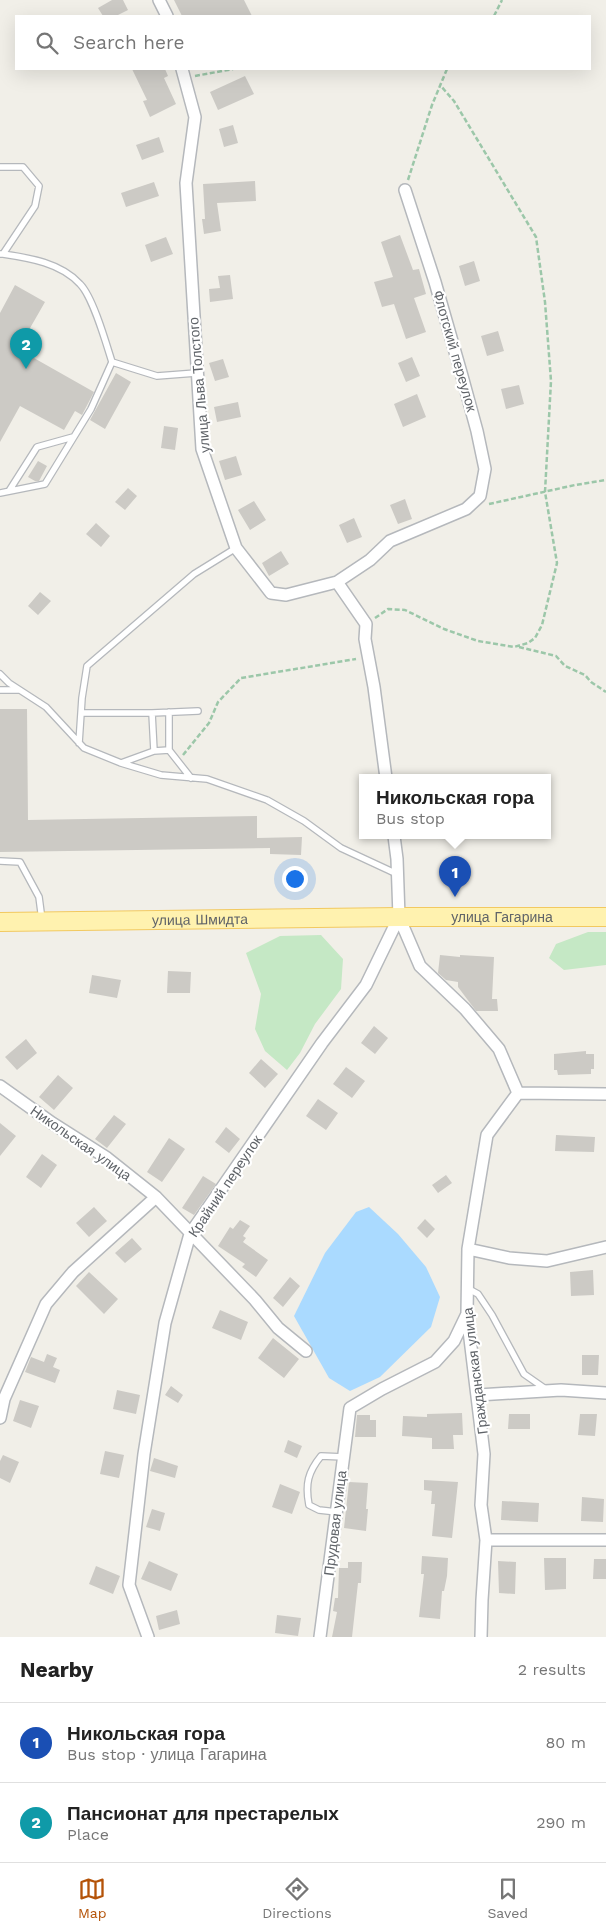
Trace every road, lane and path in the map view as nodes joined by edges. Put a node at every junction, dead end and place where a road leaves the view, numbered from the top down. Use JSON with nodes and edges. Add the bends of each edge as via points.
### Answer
{"nodes":[{"id":1,"x":159,"y":0,"type":"edge"},
{"id":2,"x":502,"y":0,"type":"edge"},
{"id":3,"x":166,"y":15,"type":"edge"},
{"id":4,"x":494,"y":15,"type":"edge"},
{"id":5,"x":223,"y":70,"type":"edge"},
{"id":6,"x":447,"y":70,"type":"edge"},
{"id":7,"x":183,"y":74,"type":"edge"},
{"id":8,"x":440,"y":85,"type":"junction"},
{"id":9,"x":0,"y":167,"type":"edge"},
{"id":10,"x":405,"y":190,"type":"joint"},
{"id":11,"x":1,"y":254,"type":"edge"},
{"id":12,"x":112,"y":362,"type":"junction"},
{"id":13,"x":196,"y":373,"type":"junction"},
{"id":14,"x":74,"y":437,"type":"junction"},
{"id":15,"x":606,"y":480,"type":"edge"},
{"id":16,"x":8,"y":491,"type":"junction"},
{"id":17,"x":545,"y":492,"type":"junction"},
{"id":18,"x":0,"y":493,"type":"edge"},
{"id":19,"x":466,"y":509,"type":"junction"},
{"id":20,"x":236,"y":548,"type":"junction"},
{"id":21,"x":337,"y":582,"type":"junction"},
{"id":22,"x":366,"y":624,"type":"junction"},
{"id":23,"x":517,"y":646,"type":"junction"},
{"id":24,"x":368,"y":652,"type":"junction"},
{"id":25,"x":0,"y":674,"type":"edge"},
{"id":26,"x":0,"y":690,"type":"edge"},
{"id":27,"x":19,"y":690,"type":"junction"},
{"id":28,"x":606,"y":692,"type":"edge"},
{"id":29,"x":198,"y":711,"type":"dead end"},
{"id":30,"x":81,"y":712,"type":"junction"},
{"id":31,"x":169,"y":712,"type":"junction"},
{"id":32,"x":152,"y":713,"type":"junction"},
{"id":33,"x":79,"y":744,"type":"junction"},
{"id":34,"x":170,"y":750,"type":"junction"},
{"id":35,"x":154,"y":751,"type":"junction"},
{"id":36,"x":177,"y":760,"type":"junction"},
{"id":37,"x":121,"y":763,"type":"junction"},
{"id":38,"x":385,"y":774,"type":"edge"},
{"id":39,"x":191,"y":778,"type":"junction"},
{"id":40,"x":394,"y":839,"type":"edge"},
{"id":41,"x":0,"y":861,"type":"edge"},
{"id":42,"x":397,"y":874,"type":"junction"},
{"id":43,"x":399,"y":917,"type":"junction"},
{"id":44,"x":606,"y":917,"type":"edge"},
{"id":45,"x":0,"y":922,"type":"edge"},
{"id":46,"x":42,"y":922,"type":"junction"},
{"id":47,"x":0,"y":1086,"type":"edge"},
{"id":48,"x":518,"y":1094,"type":"junction"},
{"id":49,"x":606,"y":1094,"type":"edge"},
{"id":50,"x":156,"y":1197,"type":"junction"},
{"id":51,"x":190,"y":1234,"type":"junction"},
{"id":52,"x":606,"y":1247,"type":"edge"},
{"id":53,"x":468,"y":1249,"type":"junction"},
{"id":54,"x":467,"y":1288,"type":"junction"},
{"id":55,"x":467,"y":1314,"type":"junction"},
{"id":56,"x":306,"y":1351,"type":"dead end"},
{"id":57,"x":549,"y":1391,"type":"junction"},
{"id":58,"x":606,"y":1392,"type":"edge"},
{"id":59,"x":478,"y":1395,"type":"junction"},
{"id":60,"x":0,"y":1418,"type":"edge"},
{"id":61,"x":344,"y":1457,"type":"junction"},
{"id":62,"x":336,"y":1512,"type":"junction"},
{"id":63,"x":486,"y":1540,"type":"junction"},
{"id":64,"x":606,"y":1540,"type":"edge"},
{"id":65,"x":148,"y":1637,"type":"edge"},
{"id":66,"x":320,"y":1637,"type":"edge"},
{"id":67,"x":481,"y":1637,"type":"edge"}],
"edges":[{"from":1,"to":3,"type":"street"},
{"from":2,"to":4,"type":"path"},
{"from":5,"to":7,"type":"path"},
{"from":6,"to":8,"type":"path"},
{"from":7,"to":13,"type":"street","name":"улица Льва Толстого","via":[[195,117],[186,183]]},
{"from":8,"to":10,"type":"path"},
{"from":8,"to":17,"type":"path","via":[[454,101],[536,238],[551,381]]},
{"from":9,"to":11,"type":"lane","via":[[23,167],[39,186],[35,206]]},
{"from":10,"to":19,"type":"street","name":"Флотский переулок","via":[[462,376],[485,469],[480,496]]},
{"from":11,"to":12,"type":"lane","via":[[60,268],[81,284]]},
{"from":12,"to":13,"type":"lane","via":[[156,376]]},
{"from":12,"to":14,"type":"lane","via":[[91,409]]},
{"from":13,"to":20,"type":"street","name":"улица Льва Толстого","via":[[202,449]]},
{"from":14,"to":16,"type":"lane","via":[[37,447]]},
{"from":14,"to":16,"type":"lane","via":[[44,484]]},
{"from":15,"to":17,"type":"path"},
{"from":16,"to":18,"type":"lane"},
{"from":17,"to":19,"type":"path"},
{"from":17,"to":23,"type":"path","via":[[557,563],[542,625],[535,638]]},
{"from":19,"to":21,"type":"street","name":"улица Льва Толстого","via":[[390,541],[370,560]]},
{"from":20,"to":21,"type":"street","name":"улица Льва Толстого","via":[[271,593],[286,595]]},
{"from":20,"to":30,"type":"lane","via":[[194,574],[87,666]]},
{"from":21,"to":22,"type":"street"},
{"from":22,"to":23,"type":"path","via":[[388,609],[405,610],[478,641]]},
{"from":22,"to":24,"type":"street"},
{"from":23,"to":28,"type":"path","via":[[556,656]]},
{"from":24,"to":36,"type":"path","via":[[337,663],[241,678],[218,702],[208,723]]},
{"from":24,"to":38,"type":"street"},
{"from":25,"to":27,"type":"lane"},
{"from":26,"to":27,"type":"lane"},
{"from":27,"to":33,"type":"lane","via":[[46,707]]},
{"from":29,"to":31,"type":"lane"},
{"from":30,"to":32,"type":"lane"},
{"from":30,"to":33,"type":"lane"},
{"from":31,"to":32,"type":"lane"},
{"from":31,"to":34,"type":"lane"},
{"from":32,"to":35,"type":"lane"},
{"from":33,"to":37,"type":"lane"},
{"from":34,"to":35,"type":"lane"},
{"from":34,"to":36,"type":"lane"},
{"from":35,"to":37,"type":"lane"},
{"from":36,"to":39,"type":"lane"},
{"from":37,"to":39,"type":"lane","via":[[162,775]]},
{"from":39,"to":42,"type":"lane","via":[[207,779],[267,800],[304,821],[341,848]]},
{"from":40,"to":42,"type":"street"},
{"from":41,"to":46,"type":"lane","via":[[20,862],[39,897]]},
{"from":42,"to":43,"type":"street"},
{"from":43,"to":44,"type":"main road","name":"улица Гагарина"},
{"from":43,"to":46,"type":"main road","name":"улица Шмидта"},
{"from":43,"to":48,"type":"street","via":[[420,966],[499,1049]]},
{"from":43,"to":51,"type":"street","name":"Крайний переулок","via":[[366,985]]},
{"from":45,"to":46,"type":"main road","name":"улица Шмидта"},
{"from":47,"to":50,"type":"street","name":"Никольская улица","via":[[107,1158]]},
{"from":48,"to":49,"type":"street"},
{"from":48,"to":53,"type":"street","name":"Гражданская улица","via":[[487,1135]]},
{"from":50,"to":51,"type":"street","name":"Никольская улица"},
{"from":50,"to":60,"type":"street","via":[[73,1272],[46,1304],[4,1399]]},
{"from":51,"to":56,"type":"street","name":"Никольская улица","via":[[278,1328]]},
{"from":51,"to":65,"type":"street","name":"Крайний переулок","via":[[165,1323],[144,1454],[129,1585]]},
{"from":52,"to":53,"type":"street","via":[[547,1261],[509,1258]]},
{"from":53,"to":54,"type":"street","name":"Гражданская улица"},
{"from":54,"to":55,"type":"street","name":"Гражданская улица"},
{"from":54,"to":57,"type":"lane","via":[[478,1294],[492,1315],[524,1374]]},
{"from":55,"to":59,"type":"street","name":"Гражданская улица"},
{"from":55,"to":61,"type":"street","name":"Прудовая улица","via":[[454,1341],[435,1362],[350,1408]]},
{"from":57,"to":58,"type":"street"},
{"from":57,"to":59,"type":"street"},
{"from":59,"to":63,"type":"street","name":"Гражданская улица","via":[[484,1454],[481,1505]]},
{"from":61,"to":62,"type":"street","name":"Прудовая улица"},
{"from":61,"to":62,"type":"lane","via":[[321,1456],[311,1468],[306,1490],[309,1505]]},
{"from":62,"to":66,"type":"street","name":"Прудовая улица"},
{"from":63,"to":64,"type":"street"},
{"from":63,"to":67,"type":"street","name":"Гражданская улица"}]}
